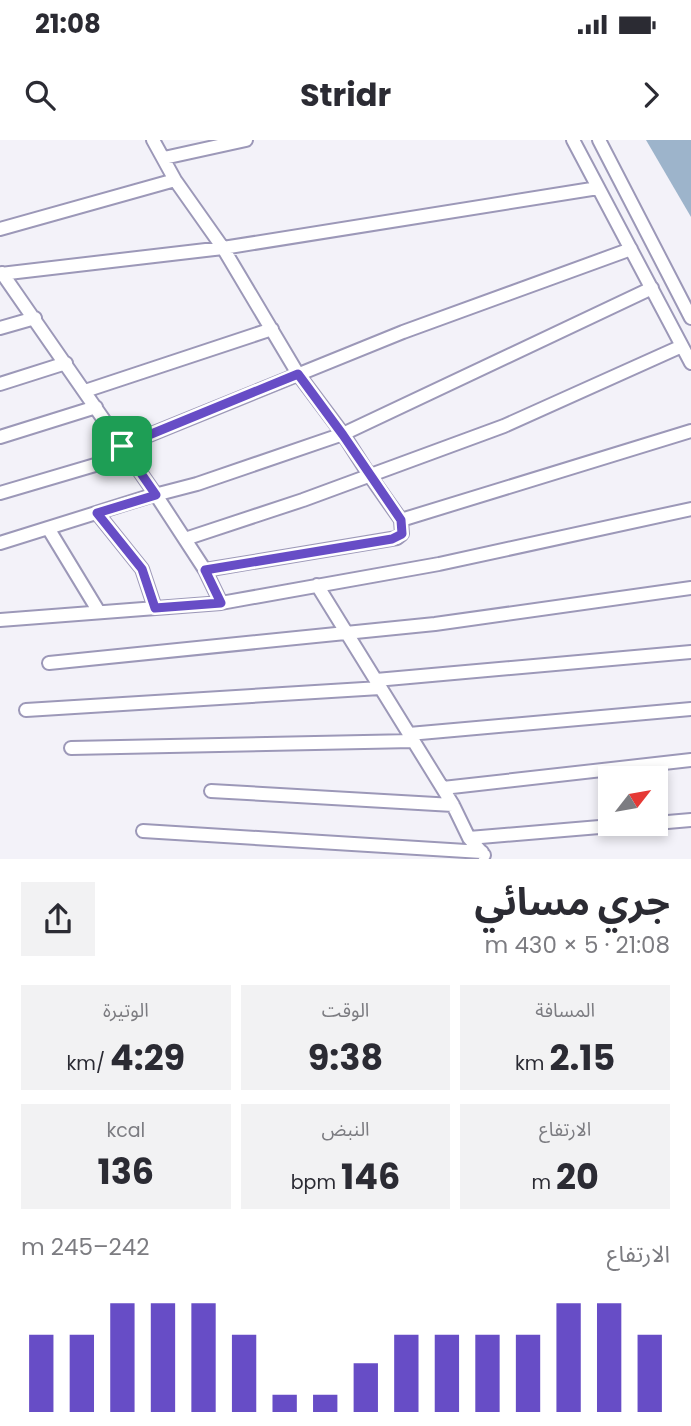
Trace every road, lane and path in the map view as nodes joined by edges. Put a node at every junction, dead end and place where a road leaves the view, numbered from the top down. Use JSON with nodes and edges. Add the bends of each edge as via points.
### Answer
{"nodes":[{"id":1,"x":153,"y":140,"type":"edge"},
{"id":2,"x":246,"y":140,"type":"edge"},
{"id":3,"x":573,"y":140,"type":"edge"},
{"id":4,"x":599,"y":140,"type":"edge"},
{"id":5,"x":164,"y":158,"type":"junction"},
{"id":6,"x":175,"y":180,"type":"junction"},
{"id":7,"x":598,"y":188,"type":"junction"},
{"id":8,"x":0,"y":229,"type":"edge"},
{"id":9,"x":223,"y":248,"type":"junction"},
{"id":10,"x":631,"y":249,"type":"junction"},
{"id":11,"x":1,"y":273,"type":"edge"},
{"id":12,"x":652,"y":288,"type":"junction"},
{"id":13,"x":35,"y":318,"type":"junction"},
{"id":14,"x":691,"y":318,"type":"edge"},
{"id":15,"x":0,"y":328,"type":"edge"},
{"id":16,"x":272,"y":329,"type":"junction"},
{"id":17,"x":682,"y":346,"type":"junction"},
{"id":18,"x":66,"y":363,"type":"junction"},
{"id":19,"x":691,"y":363,"type":"edge"},
{"id":20,"x":298,"y":374,"type":"junction"},
{"id":21,"x":0,"y":384,"type":"edge"},
{"id":22,"x":85,"y":391,"type":"junction"},
{"id":23,"x":96,"y":407,"type":"junction"},
{"id":24,"x":691,"y":432,"type":"edge"},
{"id":25,"x":343,"y":435,"type":"junction"},
{"id":26,"x":0,"y":437,"type":"edge"},
{"id":27,"x":126,"y":450,"type":"junction"},
{"id":28,"x":370,"y":476,"type":"junction"},
{"id":29,"x":0,"y":493,"type":"edge"},
{"id":30,"x":156,"y":495,"type":"junction"},
{"id":31,"x":691,"y":509,"type":"edge"},
{"id":32,"x":97,"y":513,"type":"junction"},
{"id":33,"x":401,"y":520,"type":"junction"},
{"id":34,"x":48,"y":528,"type":"junction"},
{"id":35,"x":185,"y":539,"type":"junction"},
{"id":36,"x":0,"y":542,"type":"edge"},
{"id":37,"x":205,"y":570,"type":"junction"},
{"id":38,"x":317,"y":585,"type":"junction"},
{"id":39,"x":691,"y":588,"type":"edge"},
{"id":40,"x":221,"y":603,"type":"junction"},
{"id":41,"x":155,"y":608,"type":"junction"},
{"id":42,"x":99,"y":612,"type":"junction"},
{"id":43,"x":0,"y":620,"type":"edge"},
{"id":44,"x":345,"y":631,"type":"junction"},
{"id":45,"x":691,"y":652,"type":"edge"},
{"id":46,"x":49,"y":663,"type":"dead end"},
{"id":47,"x":378,"y":684,"type":"junction"},
{"id":48,"x":691,"y":709,"type":"edge"},
{"id":49,"x":26,"y":710,"type":"dead end"},
{"id":50,"x":411,"y":737,"type":"junction"},
{"id":51,"x":71,"y":748,"type":"dead end"},
{"id":52,"x":691,"y":760,"type":"edge"},
{"id":53,"x":443,"y":788,"type":"junction"},
{"id":54,"x":211,"y":791,"type":"dead end"},
{"id":55,"x":453,"y":805,"type":"junction"},
{"id":56,"x":691,"y":820,"type":"edge"},
{"id":57,"x":668,"y":821,"type":"edge"},
{"id":58,"x":598,"y":827,"type":"edge"},
{"id":59,"x":143,"y":831,"type":"dead end"},
{"id":60,"x":468,"y":838,"type":"junction"},
{"id":61,"x":484,"y":855,"type":"edge"}],
"edges":[{"from":1,"to":5,"type":"street"},
{"from":2,"to":5,"type":"street"},
{"from":3,"to":7,"type":"street"},
{"from":4,"to":14,"type":"street"},
{"from":5,"to":6,"type":"street"},
{"from":6,"to":8,"type":"street"},
{"from":6,"to":9,"type":"street"},
{"from":7,"to":9,"type":"street"},
{"from":7,"to":10,"type":"street"},
{"from":9,"to":11,"type":"street"},
{"from":9,"to":16,"type":"street"},
{"from":10,"to":12,"type":"street"},
{"from":10,"to":20,"type":"street"},
{"from":11,"to":13,"type":"street"},
{"from":12,"to":17,"type":"street"},
{"from":12,"to":25,"type":"street"},
{"from":13,"to":15,"type":"street"},
{"from":13,"to":18,"type":"street"},
{"from":16,"to":20,"type":"street"},
{"from":16,"to":22,"type":"street"},
{"from":17,"to":19,"type":"street"},
{"from":17,"to":28,"type":"street","via":[[505,426]]},
{"from":18,"to":21,"type":"street"},
{"from":18,"to":22,"type":"street"},
{"from":20,"to":25,"type":"street"},
{"from":20,"to":27,"type":"street"},
{"from":22,"to":23,"type":"street"},
{"from":23,"to":26,"type":"street"},
{"from":23,"to":27,"type":"street"},
{"from":24,"to":33,"type":"street"},
{"from":25,"to":28,"type":"street"},
{"from":25,"to":30,"type":"street"},
{"from":27,"to":29,"type":"street"},
{"from":27,"to":30,"type":"street"},
{"from":28,"to":33,"type":"street"},
{"from":28,"to":35,"type":"street"},
{"from":30,"to":32,"type":"street"},
{"from":30,"to":35,"type":"street"},
{"from":31,"to":38,"type":"street","via":[[439,564]]},
{"from":32,"to":34,"type":"street"},
{"from":32,"to":41,"type":"street","via":[[142,569]]},
{"from":33,"to":37,"type":"street","via":[[402,534],[392,539]]},
{"from":34,"to":36,"type":"street"},
{"from":34,"to":42,"type":"street"},
{"from":35,"to":37,"type":"street"},
{"from":37,"to":40,"type":"street"},
{"from":38,"to":40,"type":"street"},
{"from":38,"to":44,"type":"street"},
{"from":39,"to":44,"type":"street","via":[[505,615]]},
{"from":40,"to":41,"type":"street"},
{"from":41,"to":42,"type":"street"},
{"from":42,"to":43,"type":"street"},
{"from":44,"to":46,"type":"street"},
{"from":44,"to":47,"type":"street"},
{"from":45,"to":47,"type":"street"},
{"from":47,"to":49,"type":"street"},
{"from":47,"to":50,"type":"street"},
{"from":48,"to":50,"type":"street"},
{"from":50,"to":51,"type":"street"},
{"from":50,"to":53,"type":"street"},
{"from":52,"to":53,"type":"street"},
{"from":53,"to":55,"type":"street"},
{"from":54,"to":55,"type":"street"},
{"from":55,"to":60,"type":"street"},
{"from":56,"to":57,"type":"street"},
{"from":58,"to":60,"type":"street"},
{"from":59,"to":61,"type":"street"},
{"from":60,"to":61,"type":"street"}]}
